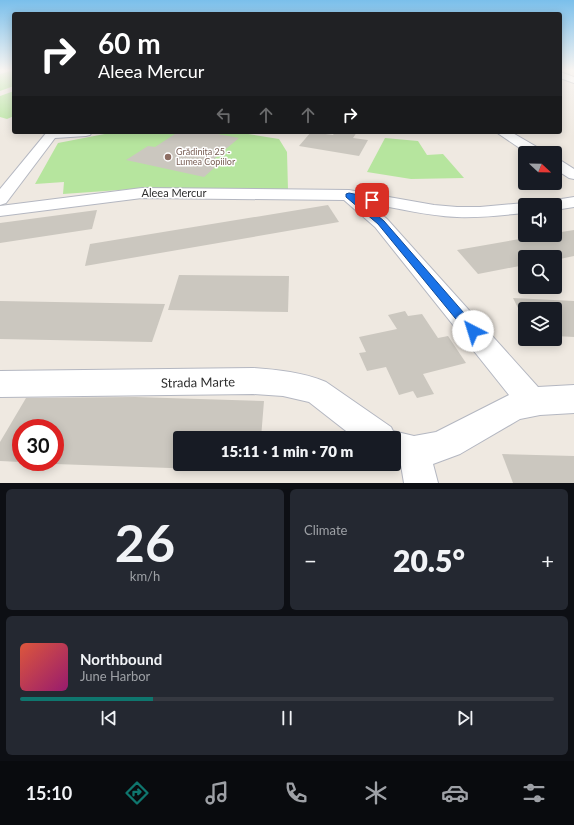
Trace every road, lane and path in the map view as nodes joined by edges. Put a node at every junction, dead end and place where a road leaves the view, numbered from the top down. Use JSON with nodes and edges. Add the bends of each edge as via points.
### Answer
{"nodes":[{"id":1,"x":63,"y":134,"type":"edge"},
{"id":2,"x":505,"y":134,"type":"edge"},
{"id":3,"x":525,"y":146,"type":"edge"},
{"id":4,"x":562,"y":167,"type":"edge"},
{"id":5,"x":574,"y":175,"type":"edge"},
{"id":6,"x":349,"y":195,"type":"junction"},
{"id":7,"x":0,"y":200,"type":"edge"},
{"id":8,"x":574,"y":202,"type":"edge"},
{"id":9,"x":562,"y":204,"type":"edge"},
{"id":10,"x":518,"y":209,"type":"edge"},
{"id":11,"x":0,"y":212,"type":"edge"},
{"id":12,"x":0,"y":384,"type":"edge"},
{"id":13,"x":574,"y":399,"type":"edge"},
{"id":14,"x":532,"y":402,"type":"junction"},
{"id":15,"x":370,"y":431,"type":"edge"},
{"id":16,"x":404,"y":449,"type":"edge"},
{"id":17,"x":421,"y":483,"type":"edge"}],
"edges":[{"from":1,"to":7,"type":"street","via":[[51,135]]},
{"from":2,"to":3,"type":"street"},
{"from":4,"to":5,"type":"street"},
{"from":6,"to":10,"type":"street","name":"Aleea Mercur","via":[[434,210],[480,212]]},
{"from":6,"to":11,"type":"street","name":"Aleea Mercur","via":[[142,193]]},
{"from":6,"to":14,"type":"street","via":[[381,223]]},
{"from":8,"to":9,"type":"street"},
{"from":12,"to":15,"type":"street","name":"Strada Marte","via":[[284,382],[316,391]]},
{"from":13,"to":14,"type":"street"},
{"from":14,"to":16,"type":"street","via":[[509,410],[437,447],[426,451]]},
{"from":16,"to":17,"type":"street"}]}
